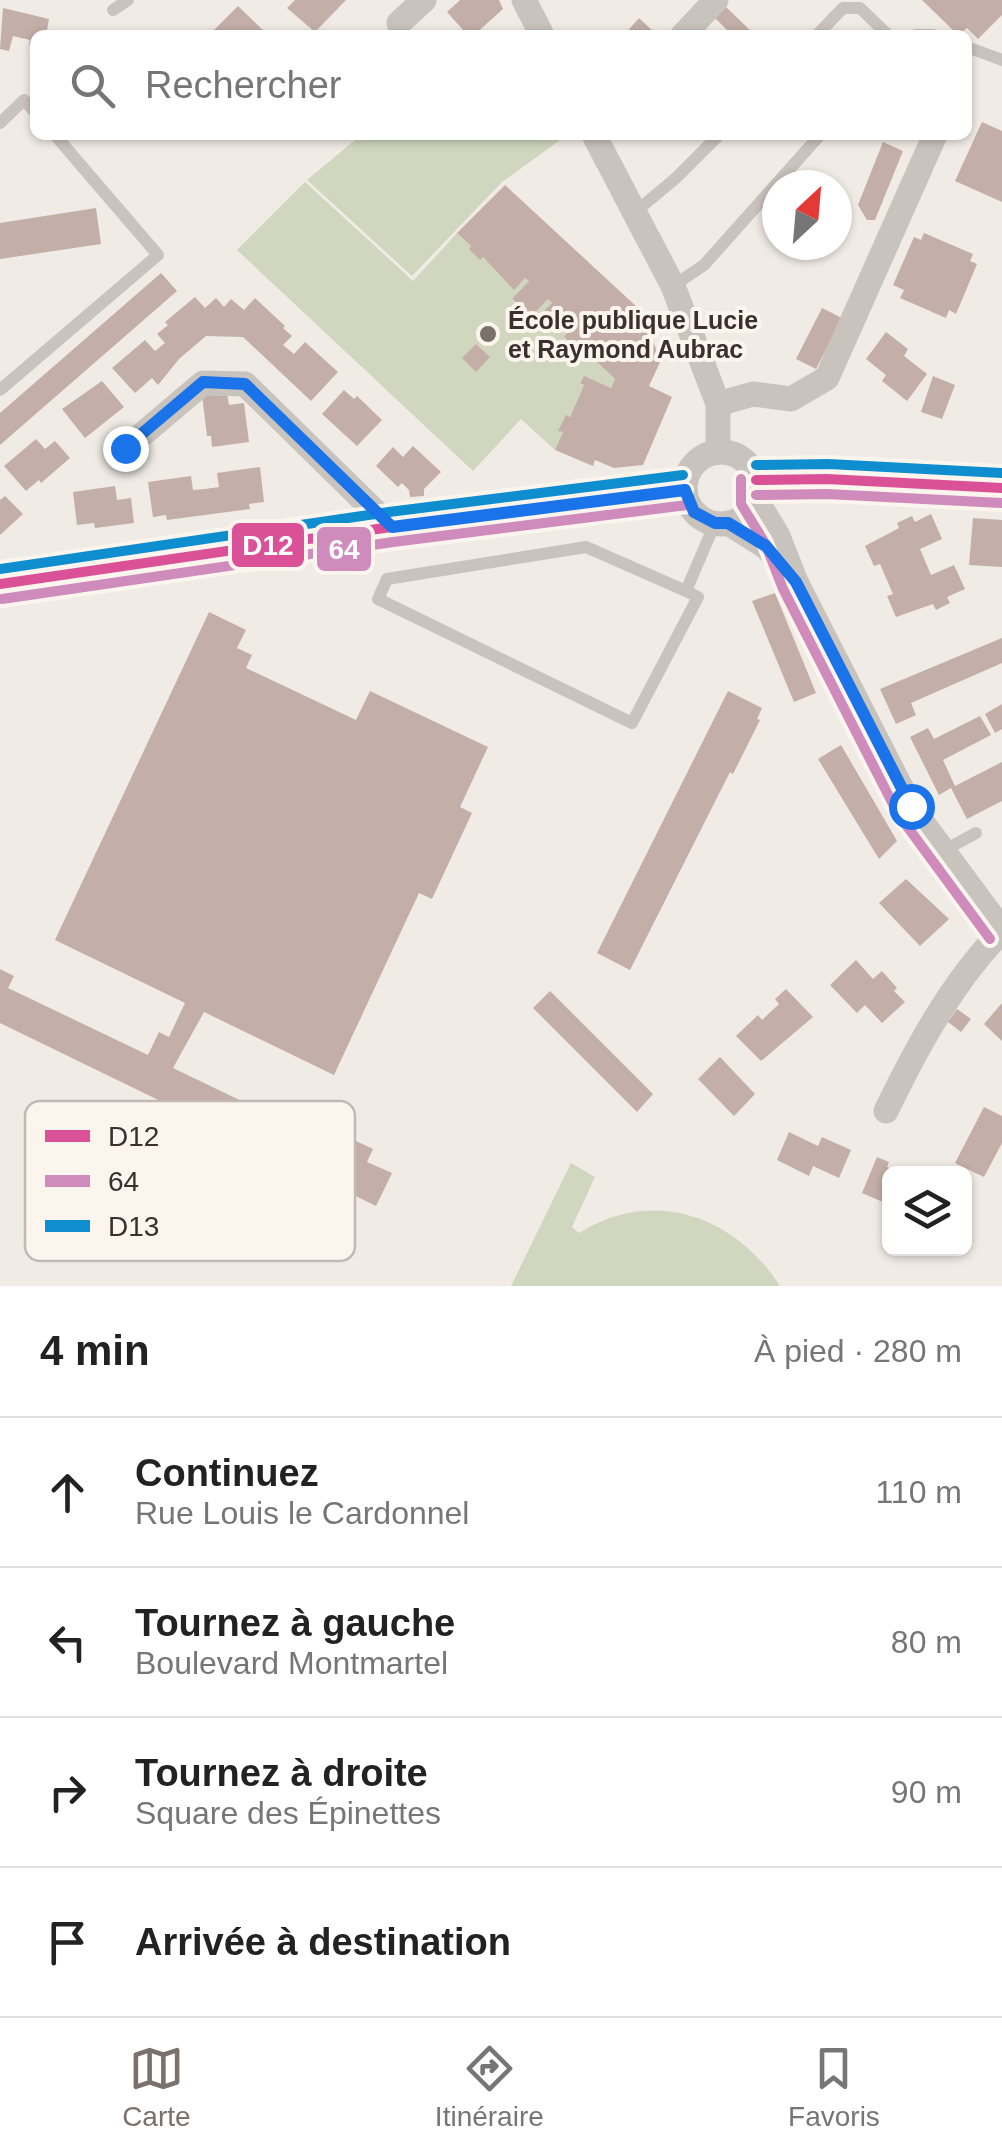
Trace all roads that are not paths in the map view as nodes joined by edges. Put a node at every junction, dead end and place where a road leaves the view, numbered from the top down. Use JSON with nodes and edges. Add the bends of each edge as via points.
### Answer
{"nodes":[{"id":1,"x":128,"y":0,"type":"edge"},
{"id":2,"x":424,"y":0,"type":"edge"},
{"id":3,"x":524,"y":0,"type":"edge"},
{"id":4,"x":716,"y":0,"type":"edge"},
{"id":5,"x":114,"y":10,"type":"dead end"},
{"id":6,"x":399,"y":22,"type":"dead end"},
{"id":7,"x":539,"y":30,"type":"edge"},
{"id":8,"x":688,"y":30,"type":"edge"},
{"id":9,"x":822,"y":30,"type":"edge"},
{"id":10,"x":883,"y":30,"type":"edge"},
{"id":11,"x":972,"y":49,"type":"edge"},
{"id":12,"x":1002,"y":60,"type":"edge"},
{"id":13,"x":30,"y":107,"type":"edge"},
{"id":14,"x":0,"y":124,"type":"edge"},
{"id":15,"x":59,"y":140,"type":"edge"},
{"id":16,"x":597,"y":140,"type":"edge"},
{"id":17,"x":714,"y":140,"type":"edge"},
{"id":18,"x":816,"y":140,"type":"edge"},
{"id":19,"x":932,"y":140,"type":"edge"},
{"id":20,"x":634,"y":213,"type":"junction"},
{"id":21,"x":673,"y":286,"type":"junction"},
{"id":22,"x":0,"y":390,"type":"edge"},
{"id":23,"x":718,"y":404,"type":"junction"},
{"id":24,"x":125,"y":448,"type":"dead end"},
{"id":25,"x":718,"y":452,"type":"junction"},
{"id":26,"x":1002,"y":488,"type":"edge"},
{"id":27,"x":756,"y":489,"type":"junction"},
{"id":28,"x":685,"y":490,"type":"junction"},
{"id":29,"x":722,"y":523,"type":"junction"},
{"id":30,"x":392,"y":527,"type":"junction"},
{"id":31,"x":796,"y":582,"type":"junction"},
{"id":32,"x":0,"y":584,"type":"edge"},
{"id":33,"x":686,"y":591,"type":"junction"},
{"id":34,"x":976,"y":833,"type":"dead end"},
{"id":35,"x":943,"y":852,"type":"junction"},
{"id":36,"x":1002,"y":931,"type":"edge"},
{"id":37,"x":886,"y":1111,"type":"dead end"}],
"edges":[{"from":1,"to":5,"type":"lane"},
{"from":2,"to":6,"type":"street"},
{"from":3,"to":7,"type":"street"},
{"from":4,"to":8,"type":"street"},
{"from":9,"to":10,"type":"lane","via":[[843,8],[860,8]]},
{"from":11,"to":12,"type":"lane"},
{"from":13,"to":14,"type":"lane","via":[[24,100]]},
{"from":15,"to":22,"type":"lane","via":[[158,255]]},
{"from":16,"to":20,"type":"street"},
{"from":17,"to":20,"type":"lane"},
{"from":18,"to":21,"type":"lane","via":[[704,265]]},
{"from":19,"to":23,"type":"street","via":[[827,378],[791,398],[753,394]]},
{"from":20,"to":21,"type":"street"},
{"from":21,"to":23,"type":"street"},
{"from":23,"to":25,"type":"street"},
{"from":24,"to":30,"type":"street","via":[[203,382],[245,384]]},
{"from":25,"to":27,"type":"street","via":[[746,462]]},
{"from":25,"to":28,"type":"street","via":[[694,464]]},
{"from":26,"to":27,"type":"street","via":[[827,479]]},
{"from":27,"to":29,"type":"street","via":[[745,514]]},
{"from":27,"to":31,"type":"street"},
{"from":28,"to":29,"type":"street","via":[[694,512]]},
{"from":28,"to":30,"type":"street"},
{"from":29,"to":31,"type":"street","via":[[766,546]]},
{"from":29,"to":33,"type":"lane"},
{"from":30,"to":32,"type":"street"},
{"from":31,"to":35,"type":"street","via":[[911,806]]},
{"from":33,"to":33,"type":"lane","via":[[586,547],[388,579],[378,599],[632,723],[698,597]]},
{"from":34,"to":35,"type":"lane"},
{"from":35,"to":36,"type":"street"},
{"from":36,"to":37,"type":"street","via":[[976,958],[916,1050]]}]}
